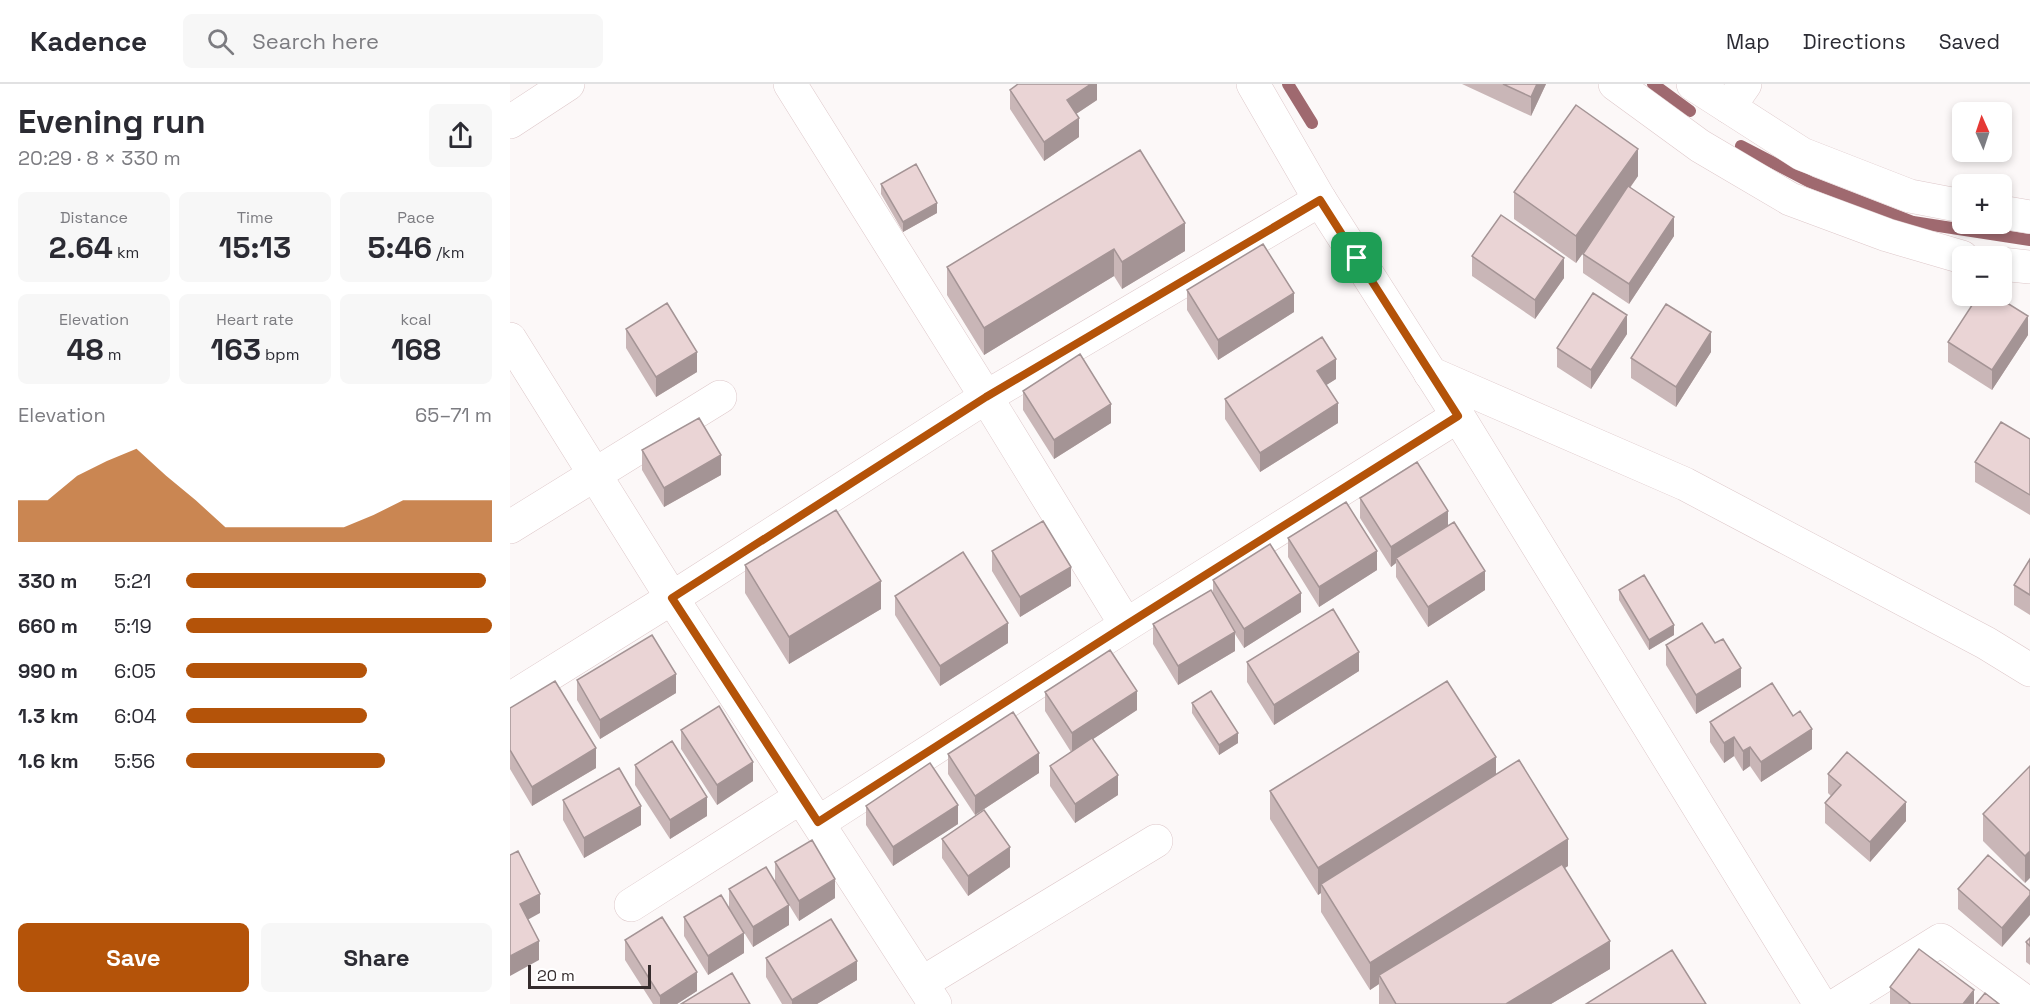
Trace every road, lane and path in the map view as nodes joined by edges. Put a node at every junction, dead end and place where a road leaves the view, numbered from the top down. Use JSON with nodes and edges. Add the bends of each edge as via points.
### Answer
{"nodes":[{"id":1,"x":568,"y":84,"type":"edge"},
{"id":2,"x":790,"y":84,"type":"edge"},
{"id":3,"x":1252,"y":84,"type":"edge"},
{"id":4,"x":1615,"y":84,"type":"edge"},
{"id":5,"x":1693,"y":84,"type":"edge"},
{"id":6,"x":1737,"y":96,"type":"edge"},
{"id":7,"x":510,"y":122,"type":"edge"},
{"id":8,"x":1700,"y":146,"type":"junction"},
{"id":9,"x":1320,"y":200,"type":"junction"},
{"id":10,"x":1952,"y":204,"type":"edge"},
{"id":11,"x":2012,"y":214,"type":"edge"},
{"id":12,"x":2030,"y":217,"type":"edge"},
{"id":13,"x":1952,"y":254,"type":"edge"},
{"id":14,"x":2012,"y":265,"type":"edge"},
{"id":15,"x":2030,"y":267,"type":"edge"},
{"id":16,"x":510,"y":339,"type":"edge"},
{"id":17,"x":1430,"y":373,"type":"junction"},
{"id":18,"x":986,"y":397,"type":"junction"},
{"id":19,"x":720,"y":398,"type":"dead end"},
{"id":20,"x":1458,"y":416,"type":"junction"},
{"id":21,"x":594,"y":475,"type":"junction"},
{"id":22,"x":510,"y":527,"type":"edge"},
{"id":23,"x":672,"y":598,"type":"junction"},
{"id":24,"x":1126,"y":625,"type":"junction"},
{"id":25,"x":2030,"y":670,"type":"edge"},
{"id":26,"x":510,"y":699,"type":"edge"},
{"id":27,"x":810,"y":810,"type":"junction"},
{"id":28,"x":1156,"y":841,"type":"dead end"},
{"id":29,"x":631,"y":905,"type":"dead end"},
{"id":30,"x":929,"y":993,"type":"edge"},
{"id":31,"x":1820,"y":1004,"type":"edge"},
{"id":32,"x":1838,"y":1004,"type":"edge"},
{"id":33,"x":2028,"y":1004,"type":"edge"}],
"edges":[{"from":1,"to":7,"type":"street"},
{"from":2,"to":18,"type":"street"},
{"from":3,"to":9,"type":"street"},
{"from":4,"to":8,"type":"street"},
{"from":5,"to":6,"type":"street"},
{"from":6,"to":8,"type":"street"},
{"from":6,"to":10,"type":"street","via":[[1802,154],[1910,196]]},
{"from":8,"to":13,"type":"street","via":[[1790,199]]},
{"from":9,"to":17,"type":"street"},
{"from":9,"to":18,"type":"street"},
{"from":11,"to":12,"type":"street"},
{"from":14,"to":15,"type":"street"},
{"from":16,"to":21,"type":"street"},
{"from":17,"to":20,"type":"street"},
{"from":17,"to":25,"type":"street","via":[[1685,483]]},
{"from":18,"to":23,"type":"street"},
{"from":18,"to":24,"type":"street"},
{"from":19,"to":21,"type":"street"},
{"from":20,"to":24,"type":"street"},
{"from":20,"to":31,"type":"street"},
{"from":21,"to":22,"type":"street"},
{"from":21,"to":23,"type":"street"},
{"from":23,"to":26,"type":"street"},
{"from":23,"to":27,"type":"street"},
{"from":24,"to":27,"type":"street"},
{"from":27,"to":29,"type":"street"},
{"from":27,"to":30,"type":"street"},
{"from":28,"to":30,"type":"street"},
{"from":32,"to":33,"type":"street","via":[[1941,940]]}]}
